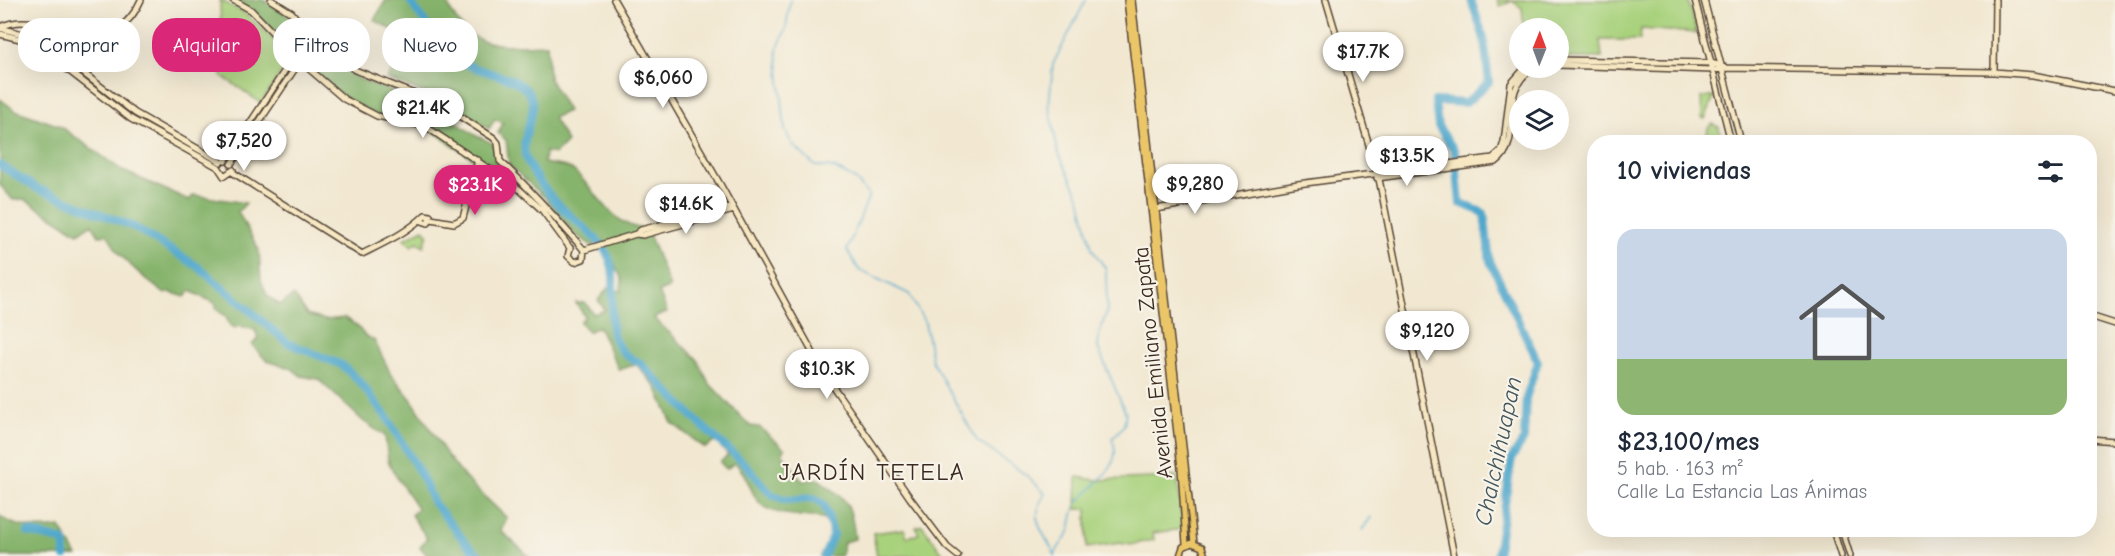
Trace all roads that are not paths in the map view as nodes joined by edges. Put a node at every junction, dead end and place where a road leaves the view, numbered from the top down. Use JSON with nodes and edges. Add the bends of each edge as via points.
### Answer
{"nodes":[{"id":1,"x":141,"y":0,"type":"edge"},
{"id":2,"x":233,"y":0,"type":"edge"},
{"id":3,"x":271,"y":0,"type":"edge"},
{"id":4,"x":614,"y":0,"type":"edge"},
{"id":5,"x":1127,"y":0,"type":"edge"},
{"id":6,"x":1132,"y":0,"type":"edge"},
{"id":7,"x":1326,"y":0,"type":"edge"},
{"id":8,"x":1695,"y":0,"type":"edge"},
{"id":9,"x":1704,"y":0,"type":"edge"},
{"id":10,"x":1995,"y":0,"type":"edge"},
{"id":11,"x":130,"y":18,"type":"edge"},
{"id":12,"x":18,"y":22,"type":"edge"},
{"id":13,"x":0,"y":27,"type":"edge"},
{"id":14,"x":17,"y":31,"type":"joint"},
{"id":15,"x":273,"y":32,"type":"edge"},
{"id":16,"x":0,"y":34,"type":"edge"},
{"id":17,"x":1719,"y":56,"type":"junction"},
{"id":18,"x":1569,"y":61,"type":"edge"},
{"id":19,"x":1711,"y":63,"type":"junction"},
{"id":20,"x":1638,"y":64,"type":"junction"},
{"id":21,"x":1569,"y":65,"type":"edge"},
{"id":22,"x":1726,"y":67,"type":"junction"},
{"id":23,"x":1695,"y":69,"type":"junction"},
{"id":24,"x":1713,"y":70,"type":"junction"},
{"id":25,"x":283,"y":72,"type":"edge"},
{"id":26,"x":293,"y":72,"type":"edge"},
{"id":27,"x":313,"y":72,"type":"edge"},
{"id":28,"x":1994,"y":72,"type":"junction"},
{"id":29,"x":1516,"y":78,"type":"edge"},
{"id":30,"x":1521,"y":78,"type":"edge"},
{"id":31,"x":1716,"y":82,"type":"junction"},
{"id":32,"x":1727,"y":88,"type":"junction"},
{"id":33,"x":2115,"y":91,"type":"edge"},
{"id":34,"x":1144,"y":130,"type":"junction"},
{"id":35,"x":1729,"y":135,"type":"edge"},
{"id":36,"x":1739,"y":135,"type":"edge"},
{"id":37,"x":478,"y":160,"type":"junction"},
{"id":38,"x":1487,"y":162,"type":"junction"},
{"id":39,"x":221,"y":164,"type":"junction"},
{"id":40,"x":231,"y":164,"type":"junction"},
{"id":41,"x":232,"y":172,"type":"junction"},
{"id":42,"x":1378,"y":176,"type":"junction"},
{"id":43,"x":733,"y":208,"type":"junction"},
{"id":44,"x":1156,"y":209,"type":"junction"},
{"id":45,"x":562,"y":231,"type":"junction"},
{"id":46,"x":577,"y":245,"type":"junction"},
{"id":47,"x":570,"y":248,"type":"junction"},
{"id":48,"x":584,"y":250,"type":"junction"},
{"id":49,"x":2097,"y":318,"type":"edge"},
{"id":50,"x":2115,"y":324,"type":"edge"},
{"id":51,"x":1172,"y":371,"type":"junction"},
{"id":52,"x":1175,"y":395,"type":"junction"},
{"id":53,"x":2097,"y":440,"type":"edge"},
{"id":54,"x":2115,"y":441,"type":"edge"},
{"id":55,"x":1835,"y":537,"type":"edge"},
{"id":56,"x":1844,"y":537,"type":"edge"},
{"id":57,"x":1194,"y":543,"type":"junction"},
{"id":58,"x":1186,"y":544,"type":"junction"},
{"id":59,"x":957,"y":556,"type":"edge"},
{"id":60,"x":1180,"y":556,"type":"edge"},
{"id":61,"x":1205,"y":556,"type":"edge"},
{"id":62,"x":1454,"y":556,"type":"edge"},
{"id":63,"x":1841,"y":556,"type":"edge"},
{"id":64,"x":1850,"y":556,"type":"edge"}],
"edges":[{"from":1,"to":11,"type":"street"},
{"from":2,"to":15,"type":"street","via":[[251,10]]},
{"from":3,"to":45,"type":"street","via":[[292,13],[312,37],[356,70],[442,105],[494,138],[500,161],[546,205]]},
{"from":4,"to":43,"type":"street"},
{"from":5,"to":34,"type":"main road","name":"Avenida Emiliano Zapata"},
{"from":6,"to":34,"type":"main road","name":"Avenida Emiliano Zapata"},
{"from":7,"to":42,"type":"street"},
{"from":8,"to":19,"type":"street"},
{"from":9,"to":17,"type":"street"},
{"from":10,"to":28,"type":"street"},
{"from":12,"to":13,"type":"street"},
{"from":13,"to":14,"type":"street"},
{"from":14,"to":39,"type":"street","via":[[38,38],[135,113]]},
{"from":16,"to":39,"type":"street","via":[[32,42],[131,119]]},
{"from":17,"to":22,"type":"street"},
{"from":17,"to":22,"type":"street"},
{"from":18,"to":20,"type":"street"},
{"from":19,"to":20,"type":"street"},
{"from":19,"to":22,"type":"street"},
{"from":19,"to":24,"type":"street"},
{"from":20,"to":21,"type":"street"},
{"from":20,"to":23,"type":"street"},
{"from":22,"to":24,"type":"street"},
{"from":22,"to":28,"type":"street"},
{"from":22,"to":32,"type":"street"},
{"from":22,"to":32,"type":"street"},
{"from":23,"to":24,"type":"street"},
{"from":23,"to":31,"type":"street"},
{"from":24,"to":31,"type":"street"},
{"from":25,"to":39,"type":"street"},
{"from":26,"to":40,"type":"street"},
{"from":27,"to":37,"type":"street","via":[[367,112],[425,126]]},
{"from":28,"to":33,"type":"street","via":[[2033,75]]},
{"from":29,"to":38,"type":"street","via":[[1511,84],[1503,147]]},
{"from":30,"to":38,"type":"street","via":[[1515,88],[1505,154],[1496,162]]},
{"from":31,"to":35,"type":"street"},
{"from":32,"to":36,"type":"street"},
{"from":34,"to":44,"type":"main road","name":"Avenida Emiliano Zapata"},
{"from":34,"to":51,"type":"main road","name":"Avenida Emiliano Zapata"},
{"from":37,"to":41,"type":"street","via":[[463,218],[454,223],[422,221],[362,254]]},
{"from":37,"to":45,"type":"street","via":[[519,189]]},
{"from":38,"to":42,"type":"street"},
{"from":39,"to":40,"type":"street"},
{"from":39,"to":41,"type":"street","via":[[222,175]]},
{"from":40,"to":41,"type":"street"},
{"from":42,"to":44,"type":"street","via":[[1298,184]]},
{"from":42,"to":62,"type":"street"},
{"from":43,"to":48,"type":"street","via":[[641,230]]},
{"from":43,"to":59,"type":"street","via":[[833,389]]},
{"from":44,"to":51,"type":"main road","name":"Avenida Emiliano Zapata"},
{"from":45,"to":46,"type":"street"},
{"from":45,"to":47,"type":"street"},
{"from":46,"to":47,"type":"street"},
{"from":46,"to":48,"type":"street"},
{"from":47,"to":48,"type":"street","via":[[568,256],[575,262],[583,259]]},
{"from":49,"to":50,"type":"street"},
{"from":51,"to":52,"type":"main road","name":"Avenida Emiliano Zapata"},
{"from":52,"to":57,"type":"main road","name":"Avenida Emiliano Zapata"},
{"from":52,"to":58,"type":"main road","name":"Avenida Emiliano Zapata"},
{"from":53,"to":54,"type":"street"},
{"from":55,"to":63,"type":"street"},
{"from":56,"to":64,"type":"street"},
{"from":57,"to":58,"type":"main road"},
{"from":57,"to":61,"type":"main road","via":[[1202,547]]},
{"from":58,"to":60,"type":"main road"}]}
